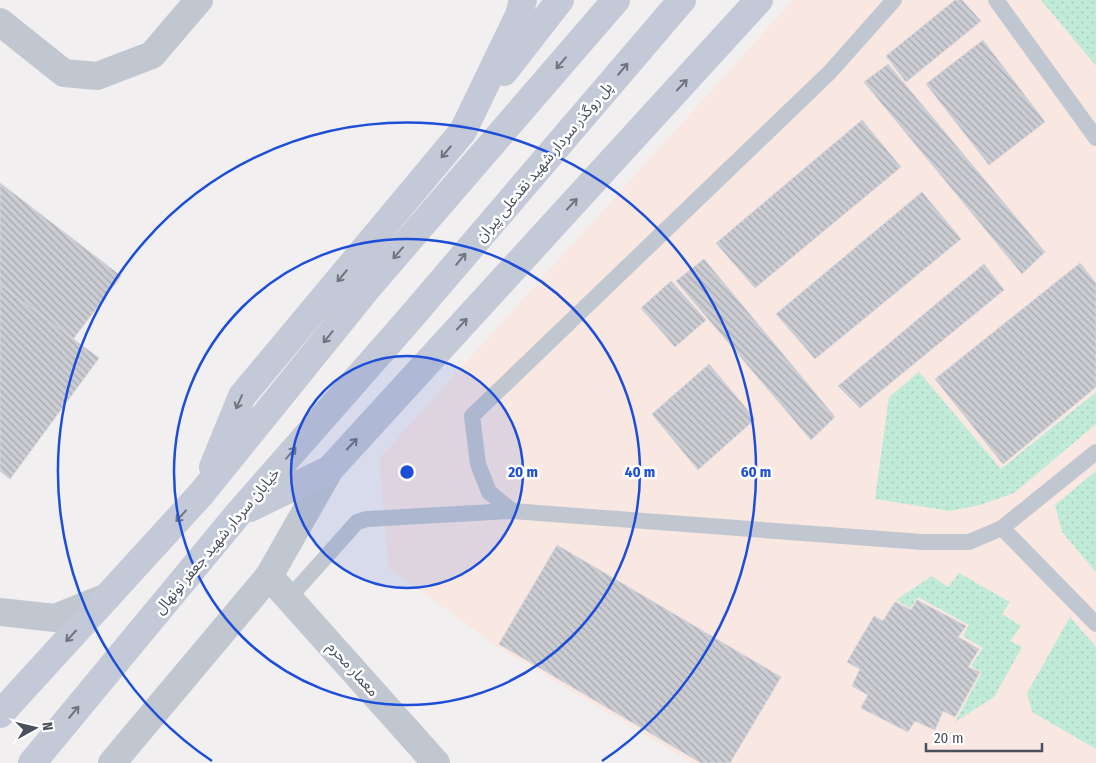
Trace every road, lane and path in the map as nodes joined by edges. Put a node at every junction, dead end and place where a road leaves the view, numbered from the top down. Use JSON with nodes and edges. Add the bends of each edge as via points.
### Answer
{"nodes":[{"id":1,"x":199,"y":0,"type":"edge"},
{"id":2,"x":523,"y":0,"type":"edge"},
{"id":3,"x":560,"y":0,"type":"edge"},
{"id":4,"x":616,"y":0,"type":"edge"},
{"id":5,"x":682,"y":0,"type":"edge"},
{"id":6,"x":759,"y":0,"type":"edge"},
{"id":7,"x":894,"y":0,"type":"edge"},
{"id":8,"x":996,"y":0,"type":"edge"},
{"id":9,"x":0,"y":22,"type":"edge"},
{"id":10,"x":469,"y":119,"type":"junction"},
{"id":11,"x":1096,"y":138,"type":"edge"},
{"id":12,"x":406,"y":323,"type":"joint"},
{"id":13,"x":1096,"y":452,"type":"edge"},
{"id":14,"x":330,"y":469,"type":"junction"},
{"id":15,"x":201,"y":494,"type":"junction"},
{"id":16,"x":512,"y":511,"type":"junction"},
{"id":17,"x":238,"y":514,"type":"junction"},
{"id":18,"x":1002,"y":528,"type":"junction"},
{"id":19,"x":269,"y":576,"type":"junction"},
{"id":20,"x":108,"y":597,"type":"junction"},
{"id":21,"x":289,"y":598,"type":"junction"},
{"id":22,"x":0,"y":612,"type":"edge"},
{"id":23,"x":1096,"y":624,"type":"edge"},
{"id":24,"x":2,"y":707,"type":"edge"},
{"id":25,"x":32,"y":763,"type":"edge"},
{"id":26,"x":112,"y":763,"type":"edge"},
{"id":27,"x":436,"y":763,"type":"edge"}],
"edges":[{"from":1,"to":9,"type":"street","via":[[152,55],[97,76],[64,73]]},
{"from":2,"to":10,"type":"main road"},
{"from":3,"to":10,"type":"main road"},
{"from":4,"to":15,"type":"main road","one_way":true,"via":[[370,285]]},
{"from":12,"to":5,"type":"main road","name":"پل روگذر سردار شهید نقدعلی پیران","one_way":true},
{"from":14,"to":6,"type":"main road","one_way":true},
{"from":7,"to":16,"type":"lane","via":[[830,72],[472,416],[478,464],[489,492]]},
{"from":8,"to":11,"type":"lane"},
{"from":10,"to":15,"type":"main road","one_way":true,"via":[[463,131],[242,396]]},
{"from":17,"to":12,"type":"main road","name":"خیابان سردار شهید جعفر نونهال","one_way":true},
{"from":13,"to":18,"type":"lane"},
{"from":14,"to":17,"type":"main road"},
{"from":14,"to":19,"type":"street"},
{"from":15,"to":20,"type":"main road","one_way":true},
{"from":16,"to":18,"type":"lane","via":[[922,542],[969,542]]},
{"from":16,"to":21,"type":"lane","via":[[357,522]]},
{"from":25,"to":17,"type":"main road","name":"خیابان سردار شهید جعفر نونهال","one_way":true},
{"from":18,"to":23,"type":"lane"},
{"from":19,"to":21,"type":"street","name":"معمار محرم"},
{"from":19,"to":26,"type":"street"},
{"from":20,"to":22,"type":"street","via":[[55,618]]},
{"from":20,"to":24,"type":"main road","one_way":true},
{"from":21,"to":27,"type":"street","name":"معمار محرم"}]}
